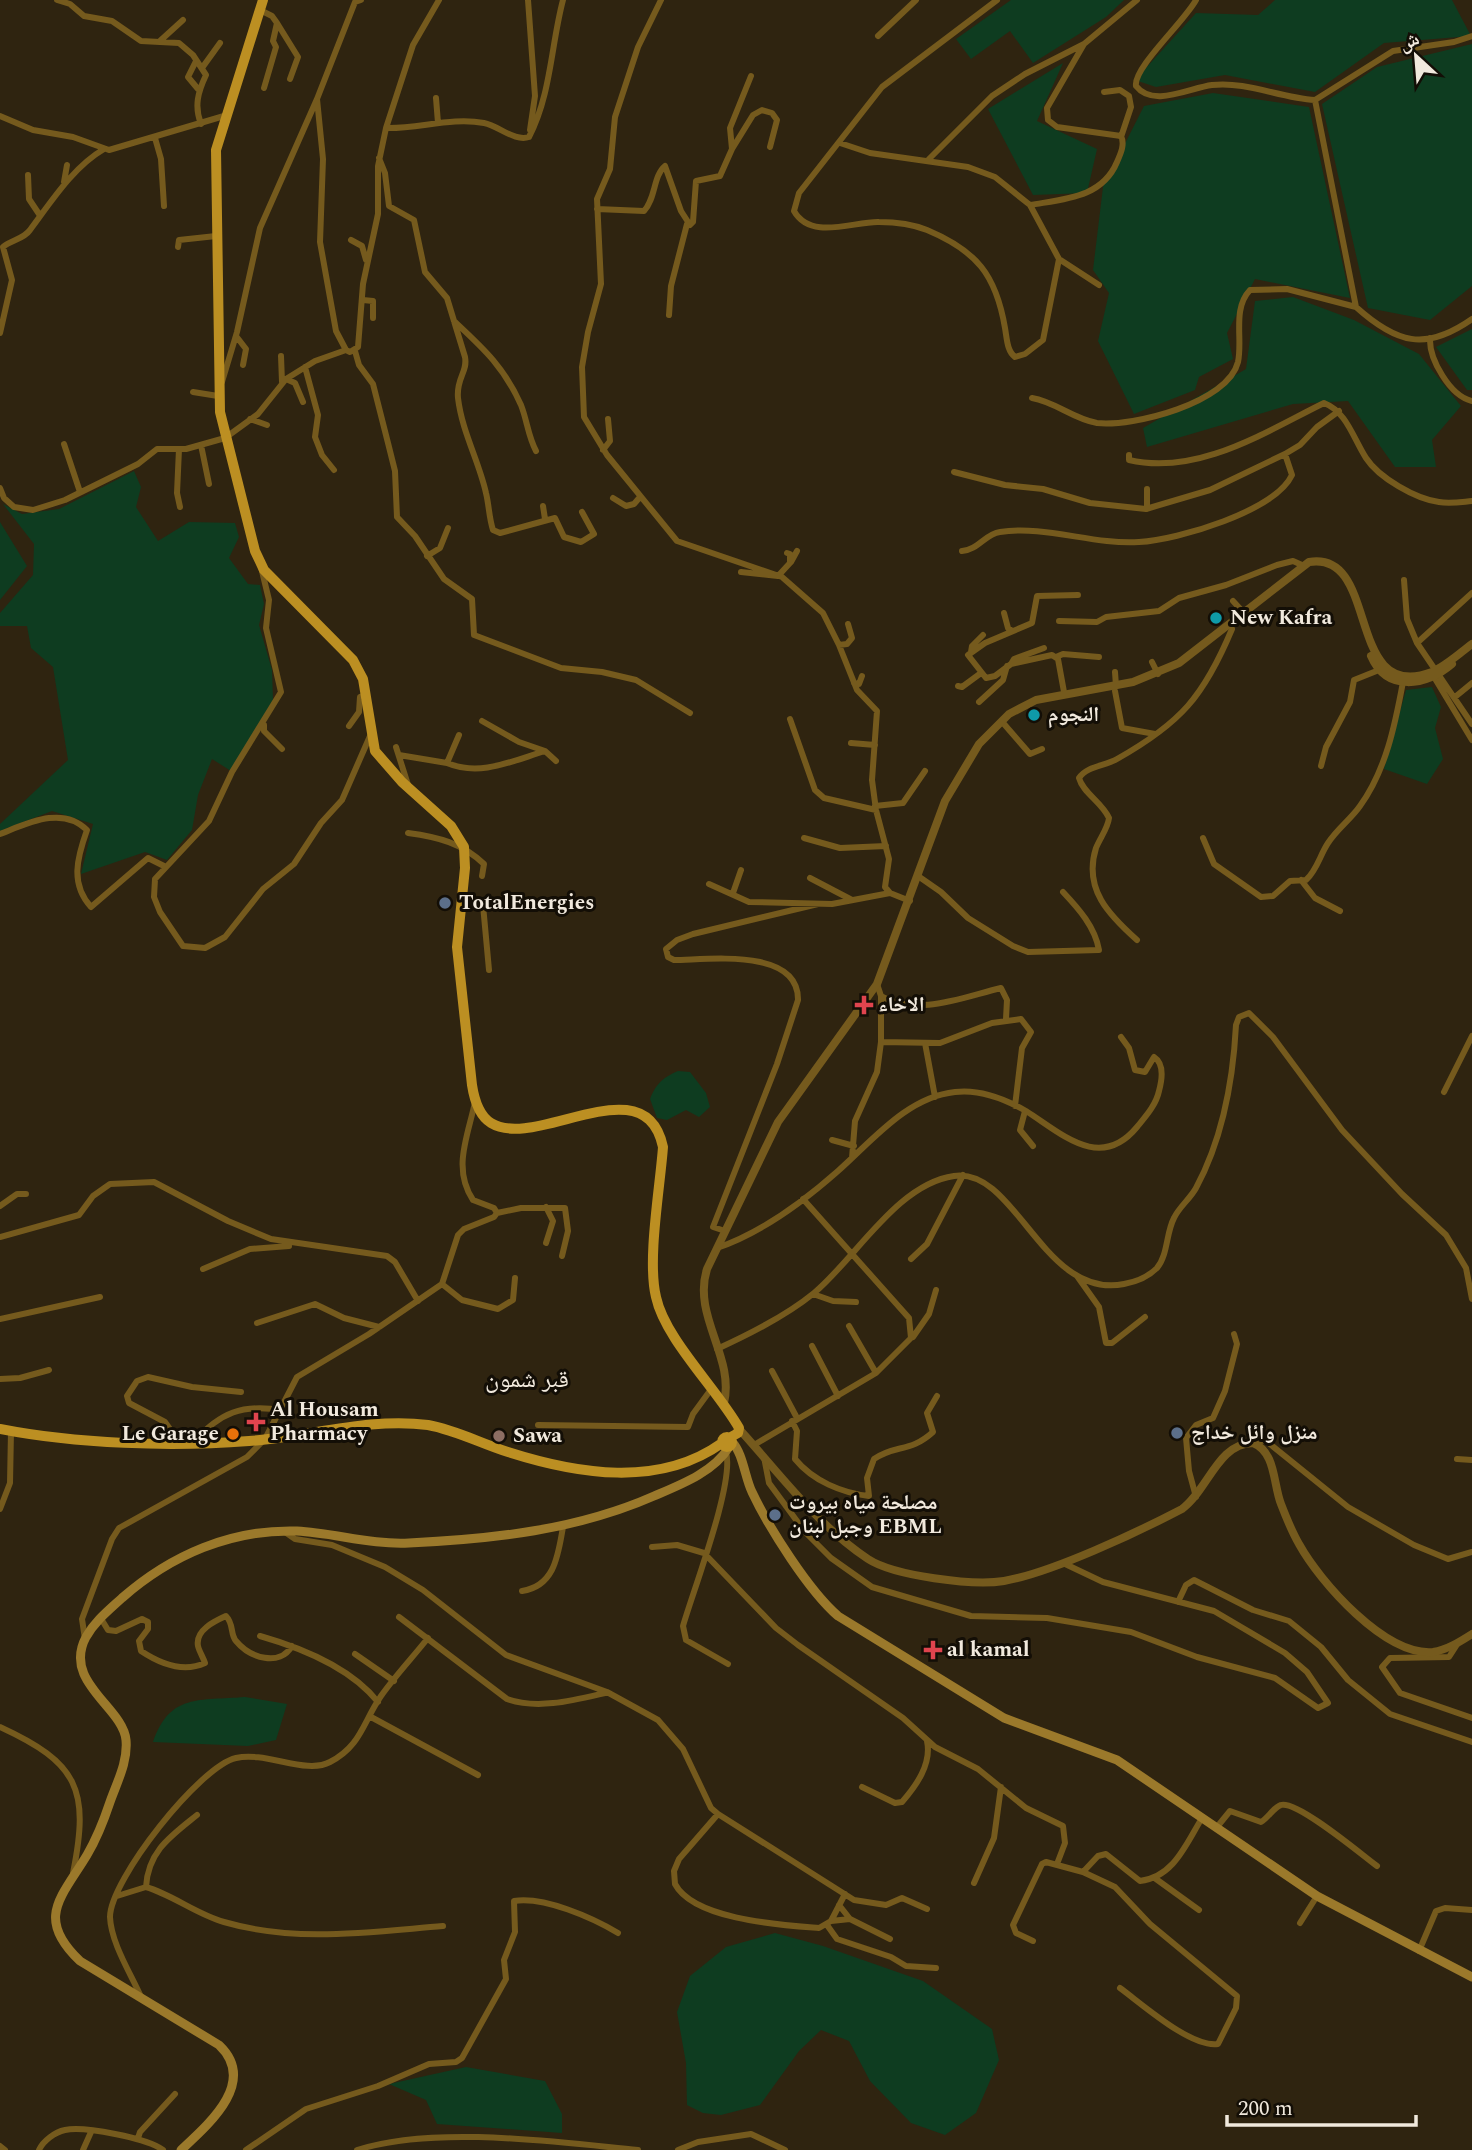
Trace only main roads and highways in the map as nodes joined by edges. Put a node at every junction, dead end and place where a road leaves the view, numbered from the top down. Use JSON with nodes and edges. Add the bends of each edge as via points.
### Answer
{"nodes":[{"id":1,"x":261,"y":5,"type":"edge"},
{"id":2,"x":0,"y":1429,"type":"edge"},
{"id":3,"x":728,"y":1444,"type":"junction"},
{"id":4,"x":1472,"y":1977,"type":"edge"},
{"id":5,"x":181,"y":2150,"type":"edge"}],
"edges":[{"from":1,"to":3,"type":"main road","via":[[215,158],[218,395],[225,438],[261,565],[353,660],[367,695],[370,736],[380,759],[451,826],[464,847],[457,947],[475,1102],[490,1123],[512,1128],[620,1110],[639,1114],[656,1128],[663,1147],[654,1254],[656,1297],[667,1323],[740,1430]]},
{"from":2,"to":3,"type":"main road","via":[[81,1440],[194,1442],[265,1439],[393,1423],[430,1426],[554,1466],[638,1472],[687,1464]]},
{"from":3,"to":4,"type":"main road","via":[[760,1509],[838,1616],[1004,1718],[1118,1760],[1317,1896]]},
{"from":3,"to":5,"type":"main road","via":[[681,1485],[610,1514],[563,1527],[408,1544],[285,1532],[211,1543],[137,1585],[100,1617],[81,1650],[85,1673],[121,1725],[127,1748],[101,1829],[54,1913],[58,1933],[80,1961],[219,2045],[233,2066],[234,2084],[226,2102]]}]}
